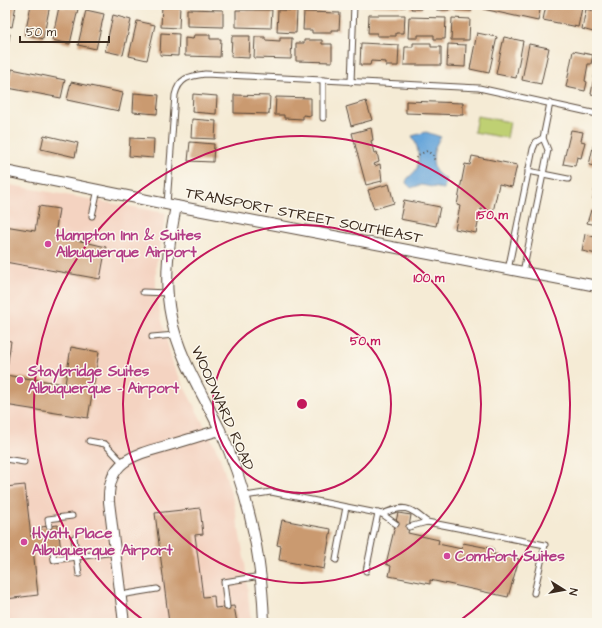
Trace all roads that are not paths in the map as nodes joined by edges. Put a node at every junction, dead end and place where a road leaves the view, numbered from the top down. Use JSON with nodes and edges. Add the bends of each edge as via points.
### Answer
{"nodes":[{"id":1,"x":354,"y":5,"type":"edge"},
{"id":2,"x":323,"y":80,"type":"junction"},
{"id":3,"x":351,"y":82,"type":"junction"},
{"id":4,"x":550,"y":103,"type":"junction"},
{"id":5,"x":597,"y":114,"type":"edge"},
{"id":6,"x":323,"y":118,"type":"dead end"},
{"id":7,"x":543,"y":138,"type":"junction"},
{"id":8,"x":528,"y":170,"type":"junction"},
{"id":9,"x":5,"y":171,"type":"edge"},
{"id":10,"x":543,"y":174,"type":"junction"},
{"id":11,"x":568,"y":179,"type":"dead end"},
{"id":12,"x":98,"y":189,"type":"junction"},
{"id":13,"x":172,"y":205,"type":"junction"},
{"id":14,"x":92,"y":216,"type":"dead end"},
{"id":15,"x":508,"y":270,"type":"junction"},
{"id":16,"x":523,"y":272,"type":"junction"},
{"id":17,"x":597,"y":286,"type":"edge"},
{"id":18,"x":143,"y":292,"type":"dead end"},
{"id":19,"x":168,"y":293,"type":"junction"},
{"id":20,"x":175,"y":335,"type":"junction"},
{"id":21,"x":152,"y":337,"type":"dead end"},
{"id":22,"x":220,"y":430,"type":"junction"},
{"id":23,"x":89,"y":442,"type":"dead end"},
{"id":24,"x":5,"y":459,"type":"edge"},
{"id":25,"x":24,"y":462,"type":"dead end"},
{"id":26,"x":123,"y":463,"type":"junction"},
{"id":27,"x":245,"y":496,"type":"junction"},
{"id":28,"x":346,"y":507,"type":"junction"},
{"id":29,"x":380,"y":514,"type":"junction"},
{"id":30,"x":72,"y":516,"type":"dead end"},
{"id":31,"x":427,"y":522,"type":"junction"},
{"id":32,"x":396,"y":524,"type":"dead end"},
{"id":33,"x":49,"y":526,"type":"dead end"},
{"id":34,"x":409,"y":527,"type":"dead end"},
{"id":35,"x":74,"y":538,"type":"dead end"},
{"id":36,"x":115,"y":552,"type":"junction"},
{"id":37,"x":53,"y":553,"type":"dead end"},
{"id":38,"x":77,"y":557,"type":"junction"},
{"id":39,"x":336,"y":560,"type":"dead end"},
{"id":40,"x":366,"y":571,"type":"dead end"},
{"id":41,"x":79,"y":574,"type":"dead end"},
{"id":42,"x":260,"y":576,"type":"junction"},
{"id":43,"x":157,"y":589,"type":"dead end"},
{"id":44,"x":534,"y":593,"type":"dead end"},
{"id":45,"x":120,"y":595,"type":"junction"},
{"id":46,"x":227,"y":607,"type":"dead end"},
{"id":47,"x":124,"y":623,"type":"edge"},
{"id":48,"x":264,"y":623,"type":"edge"}],
"edges":[{"from":1,"to":3,"type":"lane"},
{"from":2,"to":3,"type":"lane"},
{"from":2,"to":6,"type":"lane"},
{"from":2,"to":13,"type":"lane","via":[[205,74],[188,76],[177,87],[175,95],[171,163]]},
{"from":3,"to":4,"type":"lane","via":[[480,88]]},
{"from":4,"to":5,"type":"lane"},
{"from":4,"to":7,"type":"lane"},
{"from":7,"to":8,"type":"lane","via":[[536,142],[533,148]]},
{"from":7,"to":10,"type":"lane","via":[[548,150]]},
{"from":8,"to":10,"type":"lane"},
{"from":8,"to":15,"type":"lane"},
{"from":9,"to":12,"type":"street","name":"TRANSPORT STREET SOUTHEAST"},
{"from":10,"to":11,"type":"lane"},
{"from":10,"to":16,"type":"lane"},
{"from":12,"to":13,"type":"street","name":"TRANSPORT STREET SOUTHEAST"},
{"from":12,"to":14,"type":"lane"},
{"from":13,"to":15,"type":"street","name":"TRANSPORT STREET SOUTHEAST"},
{"from":13,"to":19,"type":"street","name":"WOODWARD ROAD"},
{"from":15,"to":16,"type":"street","name":"TRANSPORT STREET SOUTHEAST"},
{"from":16,"to":17,"type":"street","name":"TRANSPORT STREET SOUTHEAST"},
{"from":18,"to":19,"type":"lane"},
{"from":19,"to":20,"type":"street","name":"WOODWARD ROAD"},
{"from":20,"to":21,"type":"lane"},
{"from":20,"to":22,"type":"street","name":"WOODWARD ROAD","via":[[189,373]]},
{"from":22,"to":26,"type":"street","via":[[136,454]]},
{"from":22,"to":27,"type":"street","name":"WOODWARD ROAD"},
{"from":23,"to":26,"type":"lane","via":[[105,444]]},
{"from":24,"to":25,"type":"lane"},
{"from":26,"to":36,"type":"street","via":[[113,476],[108,493]]},
{"from":27,"to":28,"type":"lane","via":[[271,492]]},
{"from":27,"to":42,"type":"street","name":"WOODWARD ROAD","via":[[256,541]]},
{"from":28,"to":29,"type":"lane"},
{"from":28,"to":39,"type":"lane"},
{"from":29,"to":31,"type":"lane","via":[[399,507],[413,510]]},
{"from":29,"to":32,"type":"lane"},
{"from":29,"to":40,"type":"lane"},
{"from":30,"to":33,"type":"lane","via":[[48,519]]},
{"from":31,"to":34,"type":"lane"},
{"from":31,"to":44,"type":"lane","via":[[545,545]]},
{"from":35,"to":38,"type":"lane"},
{"from":36,"to":38,"type":"lane"},
{"from":36,"to":45,"type":"street"},
{"from":37,"to":38,"type":"lane","via":[[54,560]]},
{"from":38,"to":41,"type":"lane"},
{"from":42,"to":46,"type":"lane","via":[[224,582]]},
{"from":42,"to":48,"type":"street","name":"WOODWARD ROAD"},
{"from":43,"to":45,"type":"lane"},
{"from":45,"to":47,"type":"street"}]}
